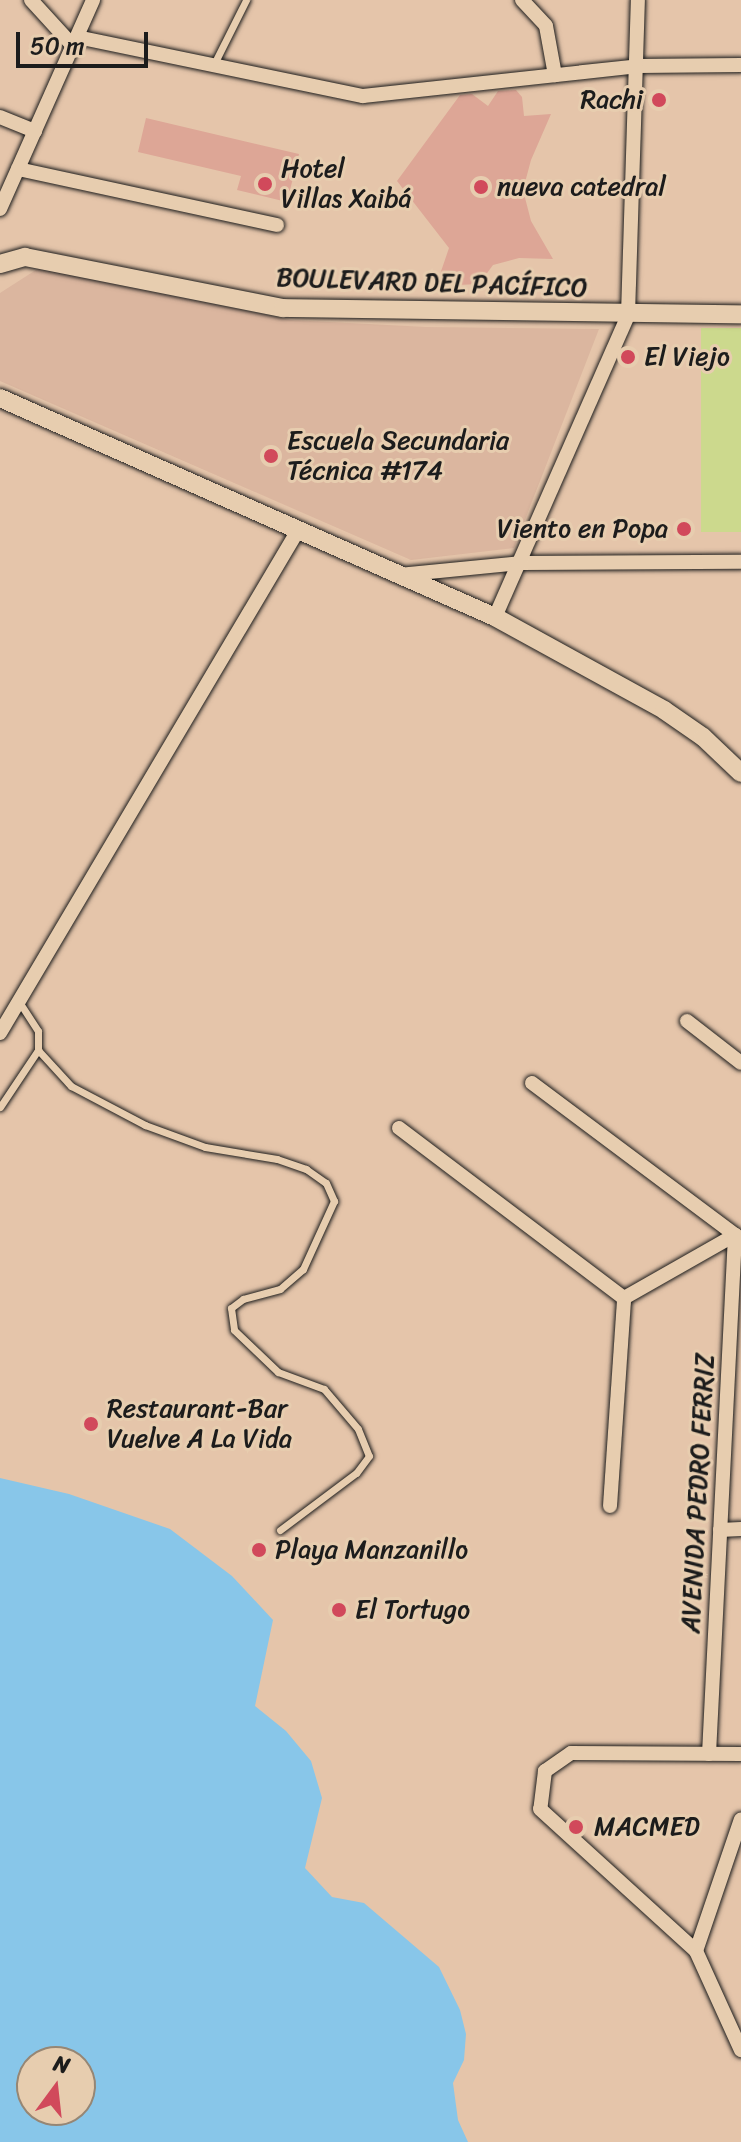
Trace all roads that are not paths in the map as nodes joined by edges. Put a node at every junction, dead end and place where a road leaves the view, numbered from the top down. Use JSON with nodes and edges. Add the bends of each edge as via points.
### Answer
{"nodes":[{"id":1,"x":31,"y":0,"type":"edge"},
{"id":2,"x":93,"y":0,"type":"edge"},
{"id":3,"x":246,"y":0,"type":"edge"},
{"id":4,"x":522,"y":0,"type":"edge"},
{"id":5,"x":638,"y":0,"type":"edge"},
{"id":6,"x":75,"y":42,"type":"junction"},
{"id":7,"x":214,"y":64,"type":"junction"},
{"id":8,"x":741,"y":65,"type":"edge"},
{"id":9,"x":638,"y":66,"type":"junction"},
{"id":10,"x":555,"y":75,"type":"junction"},
{"id":11,"x":0,"y":117,"type":"edge"},
{"id":12,"x":35,"y":131,"type":"junction"},
{"id":13,"x":18,"y":169,"type":"junction"},
{"id":14,"x":0,"y":209,"type":"edge"},
{"id":15,"x":277,"y":225,"type":"dead end"},
{"id":16,"x":0,"y":264,"type":"edge"},
{"id":17,"x":741,"y":314,"type":"edge"},
{"id":18,"x":628,"y":315,"type":"junction"},
{"id":19,"x":0,"y":398,"type":"edge"},
{"id":20,"x":297,"y":532,"type":"junction"},
{"id":21,"x":741,"y":562,"type":"edge"},
{"id":22,"x":522,"y":563,"type":"junction"},
{"id":23,"x":395,"y":575,"type":"junction"},
{"id":24,"x":495,"y":617,"type":"junction"},
{"id":25,"x":741,"y":773,"type":"edge"},
{"id":26,"x":19,"y":1001,"type":"junction"},
{"id":27,"x":687,"y":1021,"type":"dead end"},
{"id":28,"x":0,"y":1033,"type":"edge"},
{"id":29,"x":38,"y":1050,"type":"junction"},
{"id":30,"x":741,"y":1063,"type":"edge"},
{"id":31,"x":532,"y":1083,"type":"dead end"},
{"id":32,"x":0,"y":1107,"type":"edge"},
{"id":33,"x":399,"y":1128,"type":"dead end"},
{"id":34,"x":735,"y":1235,"type":"junction"},
{"id":35,"x":624,"y":1298,"type":"junction"},
{"id":36,"x":610,"y":1506,"type":"dead end"},
{"id":37,"x":741,"y":1529,"type":"edge"},
{"id":38,"x":280,"y":1530,"type":"dead end"},
{"id":39,"x":720,"y":1530,"type":"junction"},
{"id":40,"x":709,"y":1754,"type":"junction"},
{"id":41,"x":741,"y":1754,"type":"edge"},
{"id":42,"x":741,"y":1819,"type":"edge"},
{"id":43,"x":696,"y":1951,"type":"junction"},
{"id":44,"x":741,"y":2050,"type":"edge"}],
"edges":[{"from":1,"to":6,"type":"street"},
{"from":2,"to":6,"type":"street"},
{"from":3,"to":7,"type":"lane"},
{"from":4,"to":10,"type":"street","via":[[546,26]]},
{"from":5,"to":9,"type":"street"},
{"from":6,"to":7,"type":"street"},
{"from":6,"to":12,"type":"street"},
{"from":7,"to":10,"type":"street","via":[[363,96]]},
{"from":8,"to":9,"type":"street"},
{"from":9,"to":10,"type":"street"},
{"from":9,"to":18,"type":"street"},
{"from":11,"to":12,"type":"street"},
{"from":12,"to":13,"type":"street"},
{"from":13,"to":14,"type":"street"},
{"from":13,"to":15,"type":"street"},
{"from":16,"to":18,"type":"street","name":"BOULEVARD DEL PACÍFICO","via":[[25,257],[283,308]]},
{"from":17,"to":18,"type":"street","name":"BOULEVARD DEL PACÍFICO"},
{"from":18,"to":22,"type":"street"},
{"from":19,"to":20,"type":"street"},
{"from":20,"to":23,"type":"street"},
{"from":20,"to":26,"type":"street"},
{"from":21,"to":22,"type":"street"},
{"from":22,"to":23,"type":"street"},
{"from":22,"to":24,"type":"street"},
{"from":23,"to":24,"type":"street"},
{"from":24,"to":25,"type":"street","via":[[664,710]]},
{"from":26,"to":28,"type":"street"},
{"from":26,"to":29,"type":"lane","via":[[38,1031]]},
{"from":27,"to":30,"type":"street"},
{"from":29,"to":32,"type":"lane"},
{"from":29,"to":38,"type":"lane","via":[[71,1086],[145,1125],[205,1147],[277,1159],[326,1183],[334,1201],[303,1269],[280,1289],[243,1299],[231,1308],[234,1330],[278,1372],[324,1389],[358,1429],[369,1456],[356,1473]]},
{"from":31,"to":34,"type":"street"},
{"from":33,"to":35,"type":"street"},
{"from":34,"to":35,"type":"street"},
{"from":34,"to":39,"type":"street","name":"AVENIDA PEDRO FERRIZ"},
{"from":35,"to":36,"type":"street"},
{"from":37,"to":39,"type":"street"},
{"from":39,"to":40,"type":"street","name":"AVENIDA PEDRO FERRIZ"},
{"from":40,"to":41,"type":"street"},
{"from":40,"to":43,"type":"street","via":[[571,1753],[545,1771],[540,1809]]},
{"from":42,"to":43,"type":"street"},
{"from":43,"to":44,"type":"street"}]}
